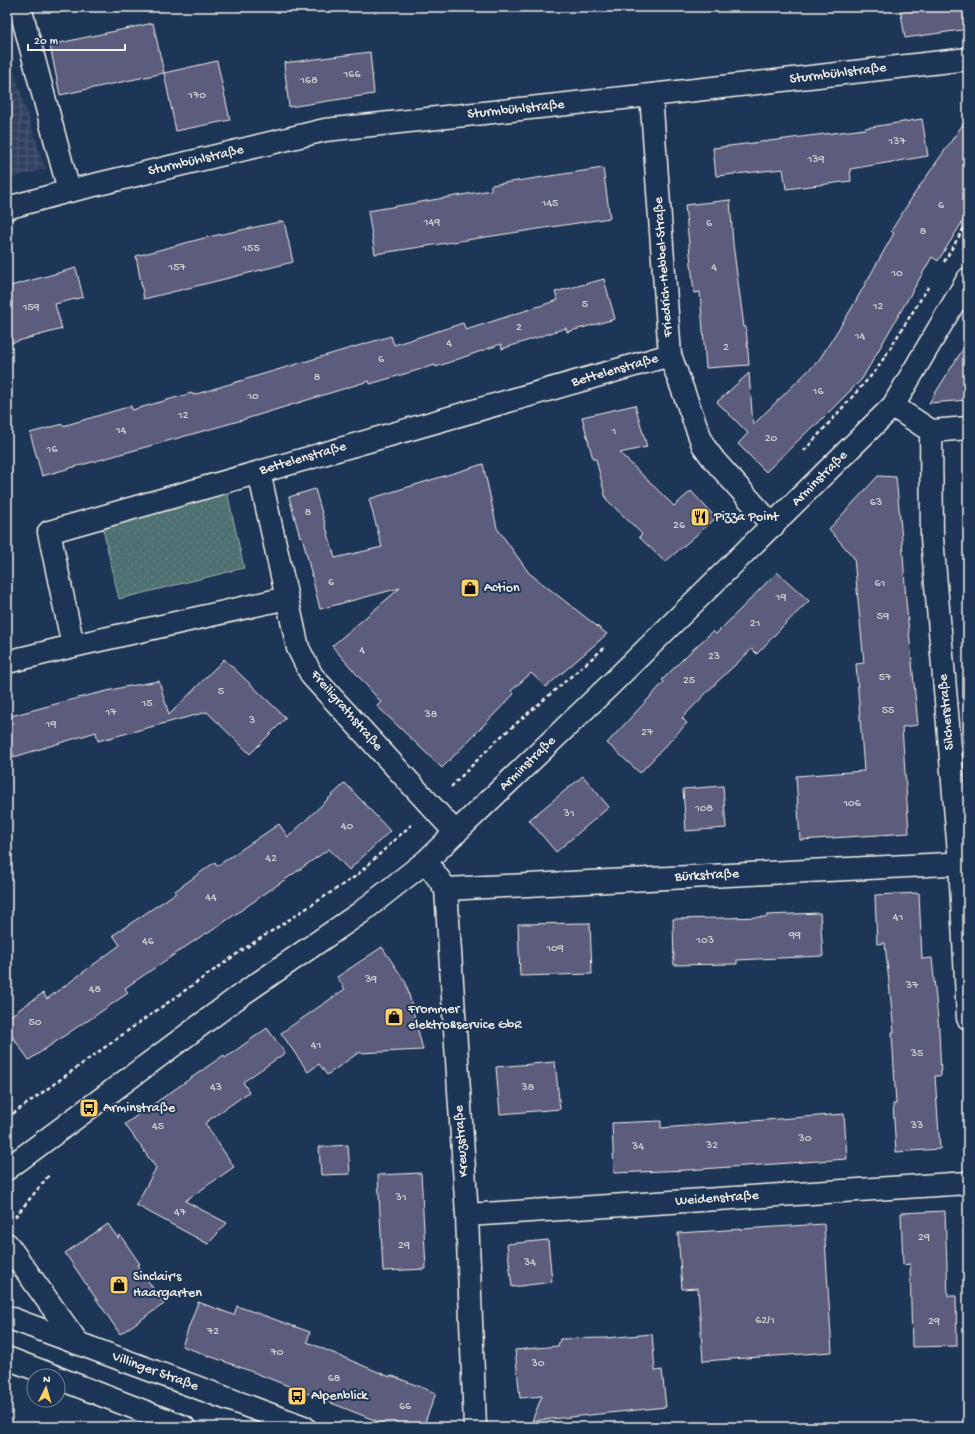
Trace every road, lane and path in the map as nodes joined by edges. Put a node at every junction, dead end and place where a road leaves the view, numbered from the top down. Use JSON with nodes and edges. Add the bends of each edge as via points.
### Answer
{"nodes":[{"id":1,"x":20,"y":7,"type":"edge"},
{"id":2,"x":968,"y":59,"type":"edge"},
{"id":3,"x":651,"y":95,"type":"junction"},
{"id":4,"x":69,"y":191,"type":"junction"},
{"id":5,"x":7,"y":208,"type":"edge"},
{"id":6,"x":968,"y":221,"type":"edge"},
{"id":7,"x":942,"y":264,"type":"dead end"},
{"id":8,"x":968,"y":280,"type":"edge"},
{"id":9,"x":930,"y":284,"type":"dead end"},
{"id":10,"x":670,"y":355,"type":"junction"},
{"id":11,"x":893,"y":406,"type":"junction"},
{"id":12,"x":968,"y":428,"type":"edge"},
{"id":13,"x":931,"y":431,"type":"junction"},
{"id":14,"x":803,"y":453,"type":"dead end"},
{"id":15,"x":259,"y":472,"type":"junction"},
{"id":16,"x":773,"y":526,"type":"junction"},
{"id":17,"x":286,"y":598,"type":"junction"},
{"id":18,"x":72,"y":646,"type":"junction"},
{"id":19,"x":606,"y":647,"type":"dead end"},
{"id":20,"x":7,"y":662,"type":"edge"},
{"id":21,"x":432,"y":806,"type":"junction"},
{"id":22,"x":456,"y":833,"type":"junction"},
{"id":23,"x":426,"y":861,"type":"junction"},
{"id":24,"x":964,"y":864,"type":"edge"},
{"id":25,"x":446,"y":890,"type":"junction"},
{"id":26,"x":968,"y":1018,"type":"edge"},
{"id":27,"x":7,"y":1118,"type":"edge"},
{"id":28,"x":7,"y":1168,"type":"edge"},
{"id":29,"x":968,"y":1183,"type":"edge"},
{"id":30,"x":467,"y":1215,"type":"junction"},
{"id":31,"x":7,"y":1244,"type":"edge"},
{"id":32,"x":7,"y":1317,"type":"edge"},
{"id":33,"x":78,"y":1343,"type":"junction"},
{"id":34,"x":13,"y":1363,"type":"edge"},
{"id":35,"x":29,"y":1368,"type":"edge"},
{"id":36,"x":66,"y":1381,"type":"edge"},
{"id":37,"x":184,"y":1427,"type":"edge"},
{"id":38,"x":304,"y":1427,"type":"edge"},
{"id":39,"x":475,"y":1427,"type":"edge"}],
"edges":[{"from":1,"to":4,"type":"street"},
{"from":2,"to":3,"type":"street","name":"Sturmbühlstraße"},
{"from":3,"to":4,"type":"street","name":"Sturmbühlstraße","via":[[325,130]]},
{"from":3,"to":10,"type":"street","name":"Friedrich-Hebbel-Straße"},
{"from":4,"to":5,"type":"street","name":"Sturmbühlstraße"},
{"from":6,"to":7,"type":"path"},
{"from":8,"to":11,"type":"street","name":"Arminstraße"},
{"from":9,"to":14,"type":"path","via":[[877,369]]},
{"from":10,"to":15,"type":"street","name":"Bettelenstraße"},
{"from":10,"to":16,"type":"street","name":"Friedrich-Hebbel-Straße","via":[[703,445]]},
{"from":11,"to":13,"type":"street"},
{"from":11,"to":16,"type":"street","name":"Arminstraße"},
{"from":12,"to":13,"type":"street"},
{"from":13,"to":24,"type":"street","name":"Silcherstraße","via":[[932,538]]},
{"from":15,"to":17,"type":"street","name":"Freiligrathstraße"},
{"from":15,"to":18,"type":"street","name":"Bettelenstraße","via":[[48,532]]},
{"from":16,"to":22,"type":"street","name":"Arminstraße"},
{"from":17,"to":18,"type":"street"},
{"from":17,"to":21,"type":"street","name":"Freiligrathstraße","via":[[298,648],[312,676]]},
{"from":18,"to":20,"type":"street"},
{"from":19,"to":21,"type":"path","via":[[497,740]]},
{"from":21,"to":22,"type":"street","name":"Freiligrathstraße"},
{"from":21,"to":27,"type":"path","via":[[356,876],[244,949]]},
{"from":22,"to":23,"type":"street","name":"Arminstraße"},
{"from":23,"to":25,"type":"street"},
{"from":23,"to":28,"type":"street","name":"Arminstraße","via":[[360,913],[241,995]]},
{"from":24,"to":25,"type":"street","name":"Bürkstraße"},
{"from":24,"to":26,"type":"street","name":"Silcherstraße"},
{"from":25,"to":30,"type":"street","name":"Kreuzstraße"},
{"from":29,"to":30,"type":"street","name":"Weidenstraße"},
{"from":30,"to":39,"type":"street","name":"Kreuzstraße"},
{"from":31,"to":33,"type":"street"},
{"from":32,"to":33,"type":"street","name":"Villinger Straße"},
{"from":33,"to":38,"type":"street","name":"Villinger Straße"},
{"from":34,"to":35,"type":"street"},
{"from":36,"to":37,"type":"street"}]}
